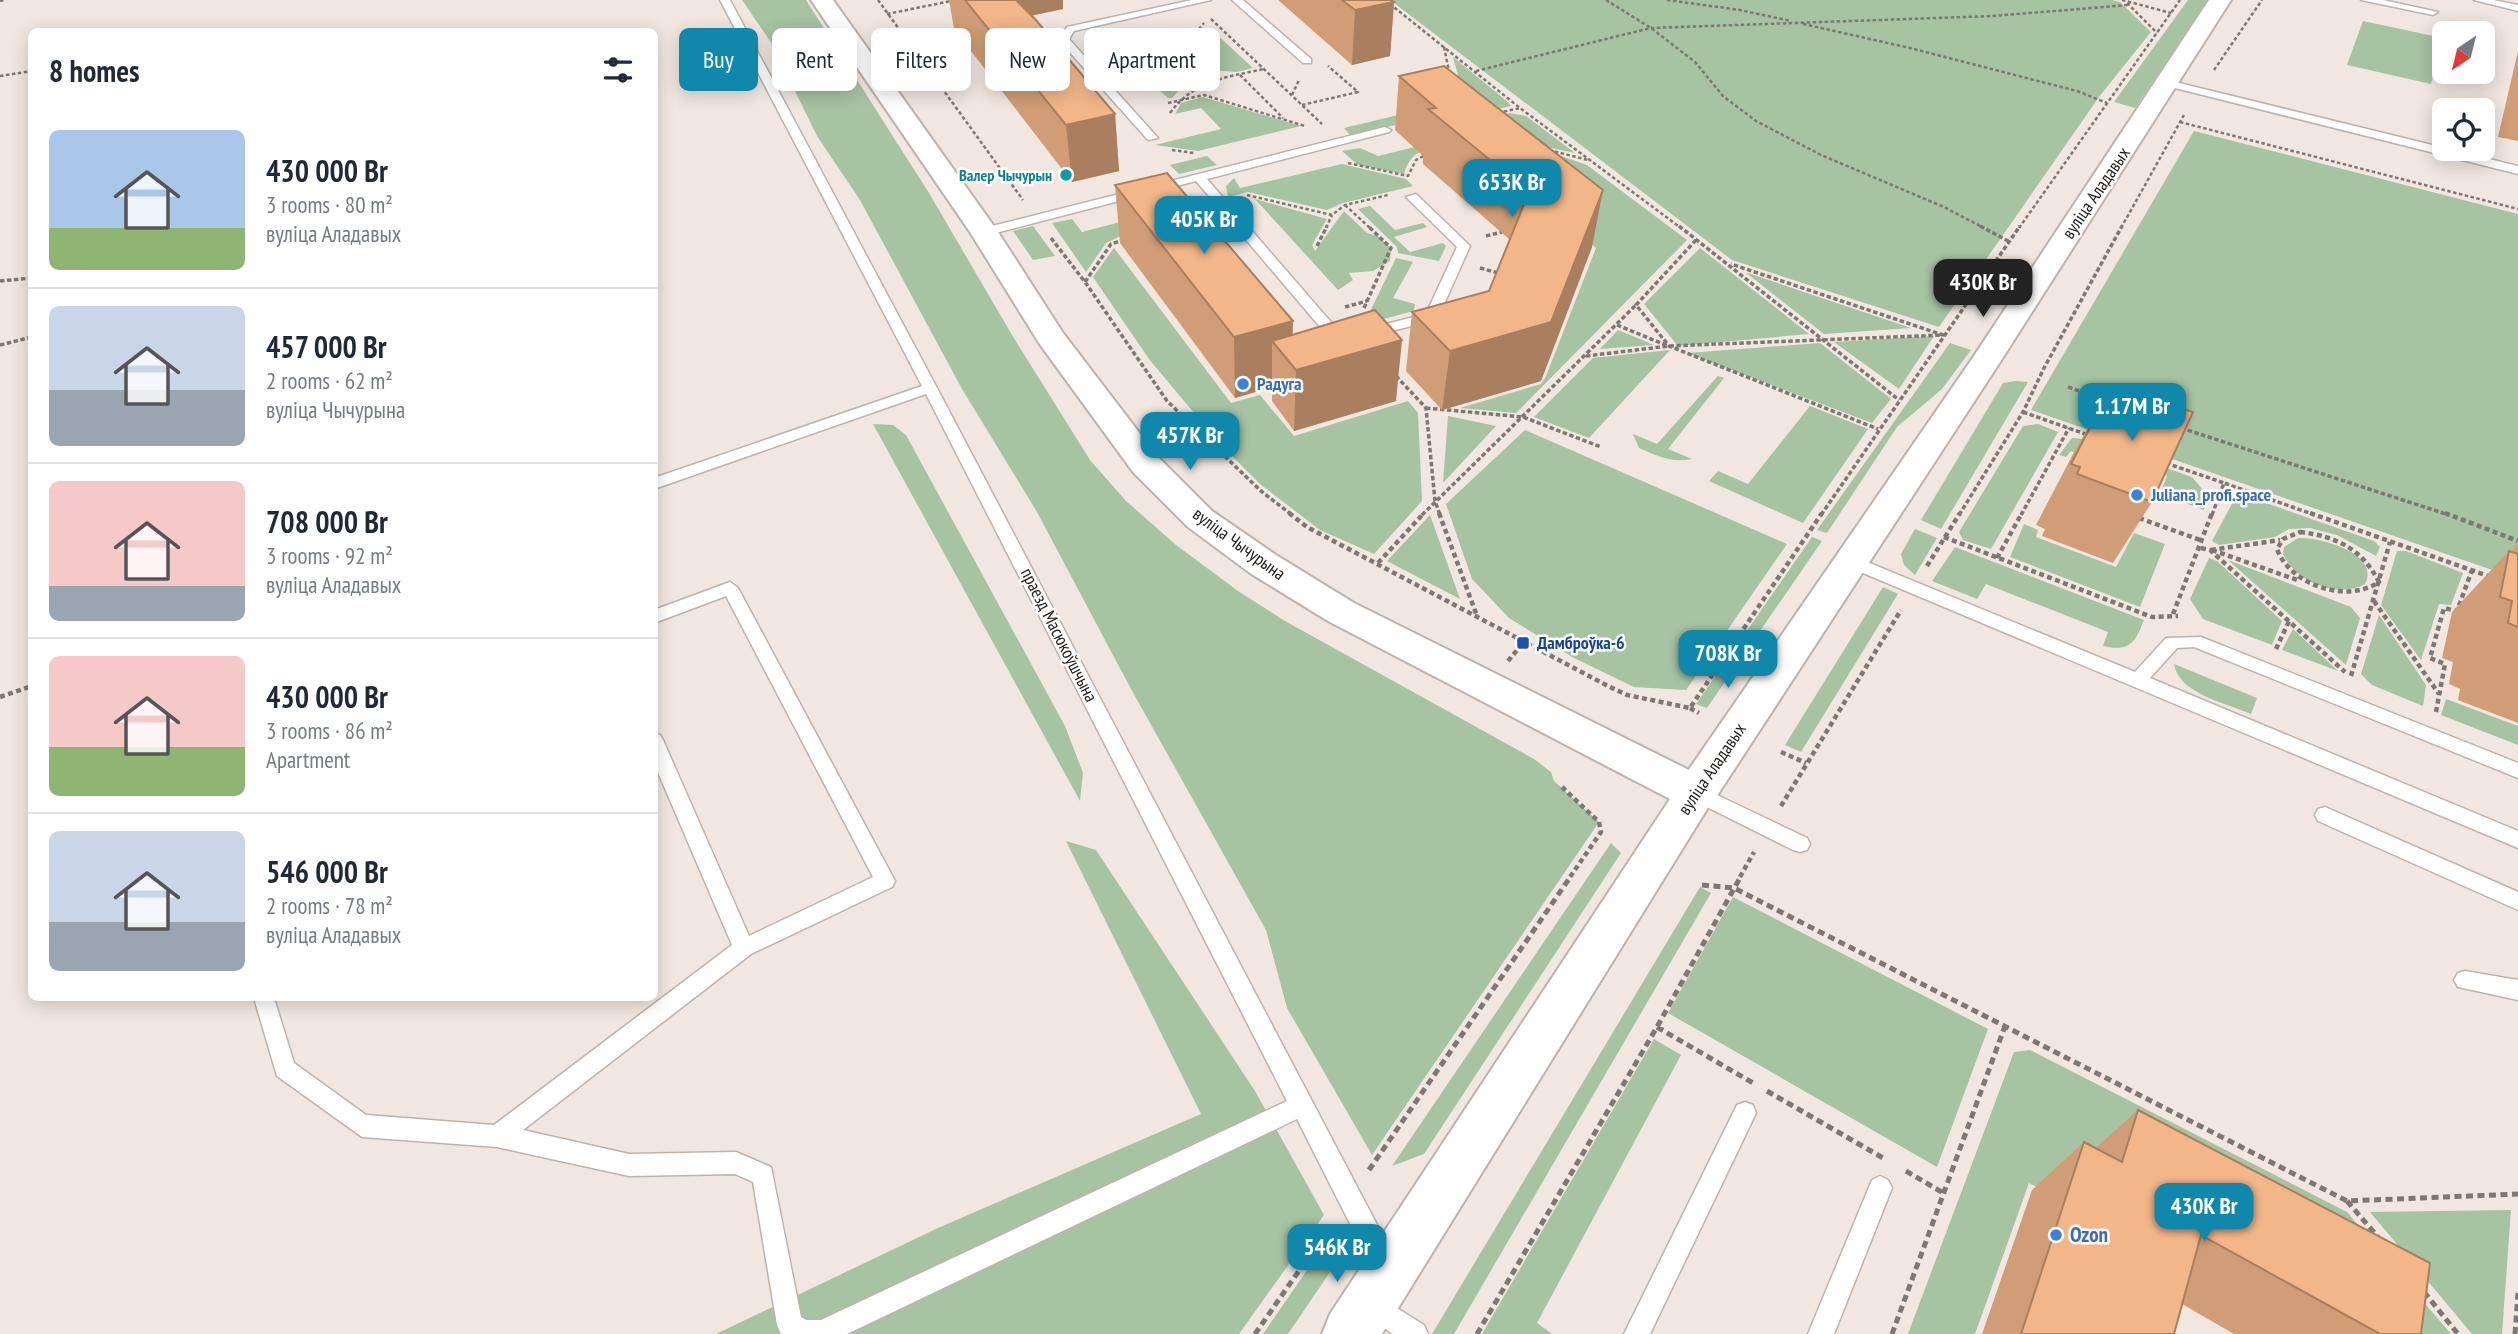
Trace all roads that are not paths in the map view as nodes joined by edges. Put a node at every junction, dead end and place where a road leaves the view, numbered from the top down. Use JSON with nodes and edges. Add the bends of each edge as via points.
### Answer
{"nodes":[{"id":1,"x":725,"y":0,"type":"edge"},
{"id":2,"x":822,"y":0,"type":"edge"},
{"id":3,"x":1237,"y":0,"type":"edge"},
{"id":4,"x":2220,"y":0,"type":"edge"},
{"id":5,"x":2366,"y":0,"type":"edge"},
{"id":6,"x":2479,"y":0,"type":"edge"},
{"id":7,"x":1203,"y":1,"type":"edge"},
{"id":8,"x":1174,"y":3,"type":"edge"},
{"id":9,"x":2518,"y":8,"type":"edge"},
{"id":10,"x":2433,"y":12,"type":"dead end"},
{"id":11,"x":1307,"y":61,"type":"dead end"},
{"id":12,"x":2167,"y":83,"type":"junction"},
{"id":13,"x":1385,"y":130,"type":"dead end"},
{"id":14,"x":1152,"y":138,"type":"dead end"},
{"id":15,"x":2518,"y":170,"type":"edge"},
{"id":16,"x":1199,"y":177,"type":"junction"},
{"id":17,"x":1412,"y":197,"type":"dead end"},
{"id":18,"x":984,"y":232,"type":"junction"},
{"id":19,"x":930,"y":388,"type":"junction"},
{"id":20,"x":658,"y":483,"type":"edge"},
{"id":21,"x":1850,"y":561,"type":"junction"},
{"id":22,"x":658,"y":616,"type":"edge"},
{"id":23,"x":2138,"y":680,"type":"junction"},
{"id":24,"x":658,"y":749,"type":"edge"},
{"id":25,"x":2518,"y":771,"type":"edge"},
{"id":26,"x":1696,"y":793,"type":"junction"},
{"id":27,"x":2325,"y":815,"type":"dead end"},
{"id":28,"x":2518,"y":840,"type":"edge"},
{"id":29,"x":1800,"y":844,"type":"dead end"},
{"id":30,"x":2518,"y":901,"type":"edge"},
{"id":31,"x":744,"y":948,"type":"junction"},
{"id":32,"x":2465,"y":980,"type":"dead end"},
{"id":33,"x":2518,"y":990,"type":"edge"},
{"id":34,"x":265,"y":1001,"type":"edge"},
{"id":35,"x":1302,"y":1105,"type":"junction"},
{"id":36,"x":1745,"y":1113,"type":"dead end"},
{"id":37,"x":497,"y":1136,"type":"junction"},
{"id":38,"x":1880,"y":1188,"type":"dead end"},
{"id":39,"x":1369,"y":1303,"type":"edge"},
{"id":40,"x":1415,"y":1334,"type":"edge"},
{"id":41,"x":1637,"y":1334,"type":"edge"},
{"id":42,"x":1821,"y":1334,"type":"edge"}],
"edges":[{"from":1,"to":19,"type":"lane","name":"праезд Масюкоўшчына"},
{"from":2,"to":18,"type":"main road","name":"вуліца Чычурына"},
{"from":3,"to":11,"type":"lane"},
{"from":4,"to":12,"type":"main road","name":"вуліца Аладавых"},
{"from":5,"to":10,"type":"lane"},
{"from":6,"to":9,"type":"lane"},
{"from":7,"to":8,"type":"lane"},
{"from":8,"to":14,"type":"lane","via":[[1071,29],[1063,39]]},
{"from":12,"to":15,"type":"lane"},
{"from":12,"to":21,"type":"main road","name":"вуліца Аладавых"},
{"from":13,"to":16,"type":"lane"},
{"from":16,"to":17,"type":"lane","via":[[1331,331],[1349,337],[1432,317],[1464,246]]},
{"from":16,"to":18,"type":"lane"},
{"from":18,"to":26,"type":"main road","name":"вуліца Чычурына","via":[[1107,416],[1200,519],[1341,612]]},
{"from":19,"to":20,"type":"lane"},
{"from":19,"to":35,"type":"lane","name":"праезд Масюкоўшчына"},
{"from":21,"to":23,"type":"lane"},
{"from":21,"to":26,"type":"main road","name":"вуліца Аладавых"},
{"from":22,"to":31,"type":"lane","via":[[730,589],[885,881]]},
{"from":23,"to":25,"type":"lane","via":[[2172,642],[2195,641]]},
{"from":23,"to":28,"type":"lane"},
{"from":24,"to":31,"type":"lane"},
{"from":26,"to":29,"type":"lane"},
{"from":26,"to":39,"type":"main road","name":"вуліца Аладавых"},
{"from":27,"to":30,"type":"lane"},
{"from":31,"to":37,"type":"lane"},
{"from":32,"to":33,"type":"lane"},
{"from":34,"to":37,"type":"lane","via":[[285,1069],[362,1126]]},
{"from":35,"to":37,"type":"lane","via":[[822,1334],[804,1333],[790,1325],[763,1175],[736,1163],[629,1165]]},
{"from":35,"to":39,"type":"lane","name":"праезд Масюкоўшчына","via":[[1350,1198]]},
{"from":36,"to":41,"type":"lane"},
{"from":38,"to":42,"type":"lane"},
{"from":39,"to":40,"type":"lane"}]}
